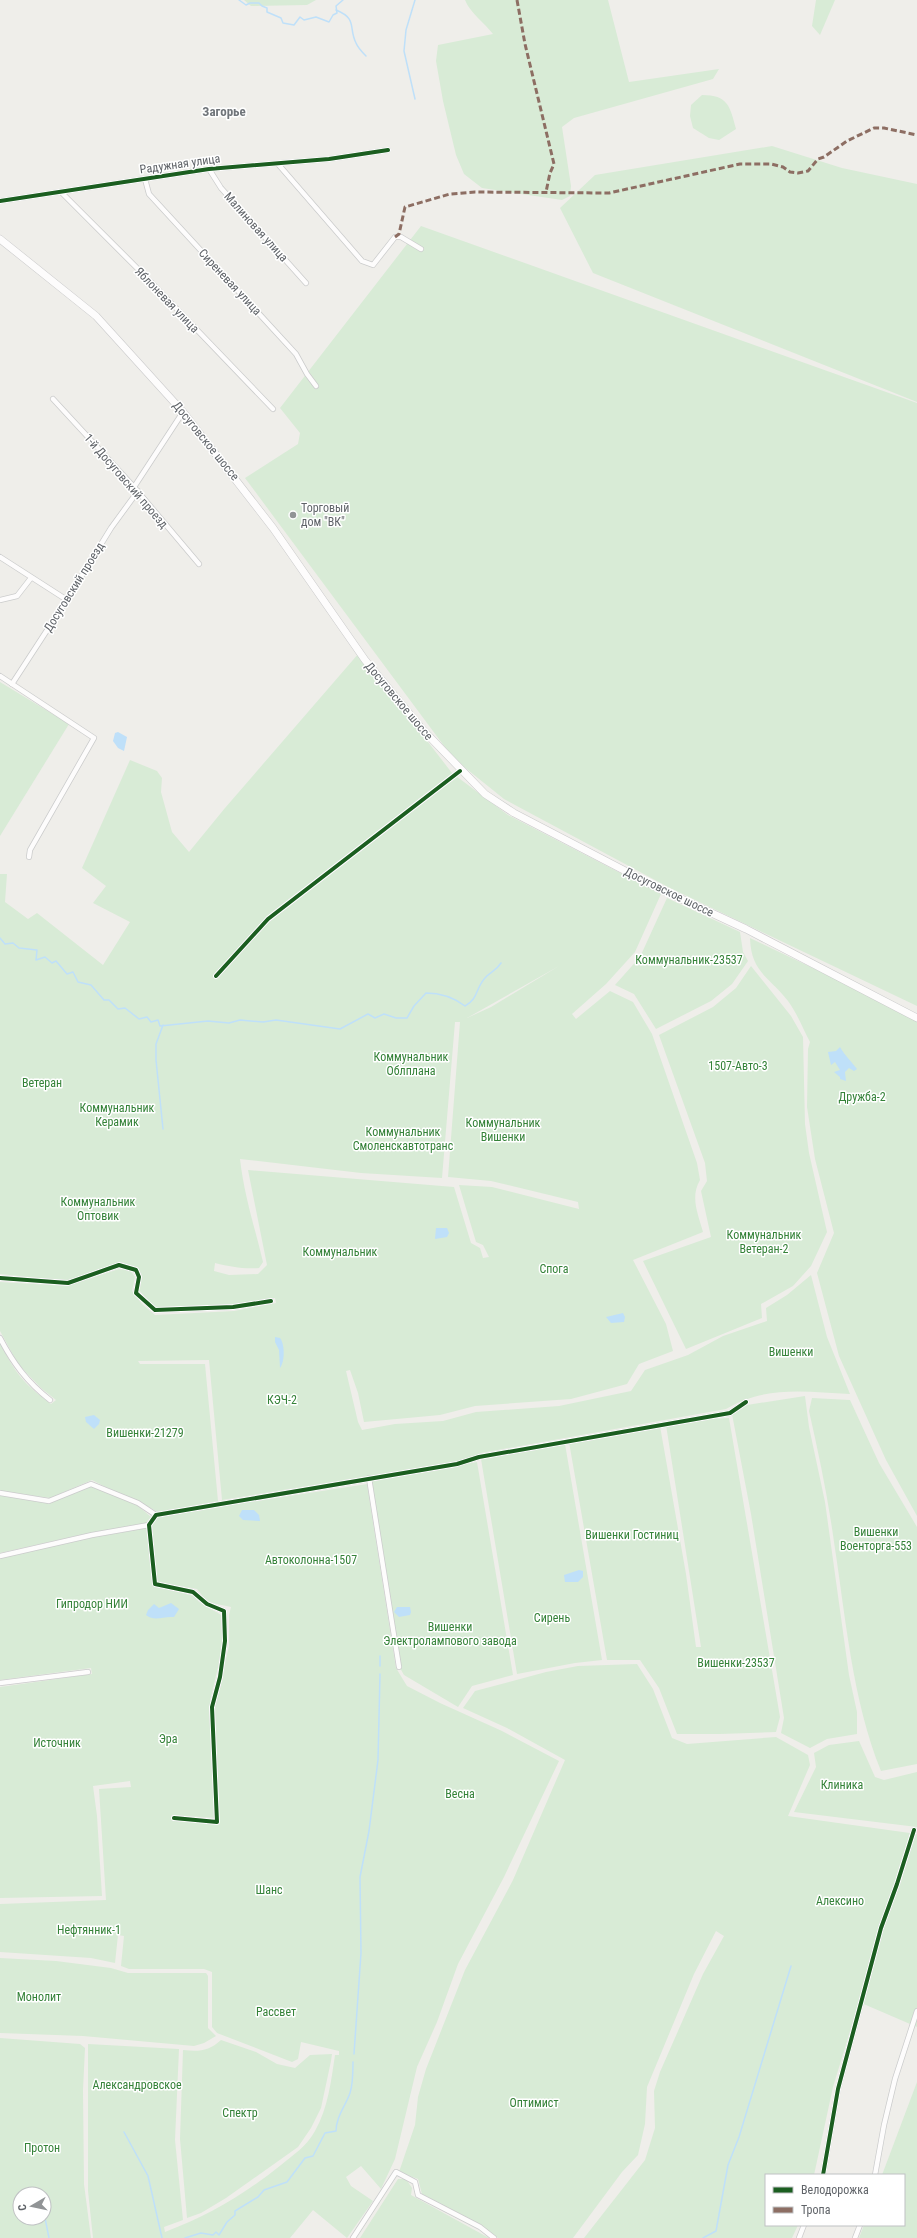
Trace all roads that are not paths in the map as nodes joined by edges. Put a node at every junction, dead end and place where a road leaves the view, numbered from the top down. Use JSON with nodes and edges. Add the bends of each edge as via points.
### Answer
{"nodes":[{"id":1,"x":388,"y":150,"type":"dead end"},
{"id":2,"x":278,"y":164,"type":"junction"},
{"id":3,"x":209,"y":169,"type":"junction"},
{"id":4,"x":145,"y":179,"type":"junction"},
{"id":5,"x":61,"y":192,"type":"junction"},
{"id":6,"x":0,"y":201,"type":"edge"},
{"id":7,"x":0,"y":239,"type":"edge"},
{"id":8,"x":421,"y":249,"type":"dead end"},
{"id":9,"x":306,"y":282,"type":"dead end"},
{"id":10,"x":316,"y":386,"type":"dead end"},
{"id":11,"x":53,"y":399,"type":"dead end"},
{"id":12,"x":273,"y":409,"type":"dead end"},
{"id":13,"x":183,"y":412,"type":"junction"},
{"id":14,"x":136,"y":489,"type":"junction"},
{"id":15,"x":0,"y":557,"type":"edge"},
{"id":16,"x":199,"y":564,"type":"dead end"},
{"id":17,"x":31,"y":578,"type":"junction"},
{"id":18,"x":0,"y":600,"type":"edge"},
{"id":19,"x":67,"y":600,"type":"junction"},
{"id":20,"x":0,"y":676,"type":"edge"},
{"id":21,"x":12,"y":684,"type":"junction"},
{"id":22,"x":460,"y":771,"type":"junction"},
{"id":23,"x":29,"y":857,"type":"dead end"},
{"id":24,"x":216,"y":976,"type":"dead end"},
{"id":25,"x":917,"y":1018,"type":"edge"},
{"id":26,"x":0,"y":1278,"type":"edge"},
{"id":27,"x":271,"y":1301,"type":"dead end"},
{"id":28,"x":0,"y":1338,"type":"edge"},
{"id":29,"x":50,"y":1400,"type":"dead end"},
{"id":30,"x":746,"y":1402,"type":"dead end"},
{"id":31,"x":369,"y":1478,"type":"junction"},
{"id":32,"x":0,"y":1493,"type":"edge"},
{"id":33,"x":156,"y":1515,"type":"junction"},
{"id":34,"x":149,"y":1525,"type":"junction"},
{"id":35,"x":0,"y":1556,"type":"edge"},
{"id":36,"x":399,"y":1668,"type":"dead end"},
{"id":37,"x":88,"y":1672,"type":"dead end"},
{"id":38,"x":0,"y":1683,"type":"edge"},
{"id":39,"x":174,"y":1818,"type":"dead end"},
{"id":40,"x":914,"y":1830,"type":"dead end"},
{"id":41,"x":917,"y":2011,"type":"edge"},
{"id":42,"x":823,"y":2174,"type":"edge"},
{"id":43,"x":876,"y":2174,"type":"edge"},
{"id":44,"x":804,"y":2226,"type":"edge"},
{"id":45,"x":860,"y":2226,"type":"edge"},
{"id":46,"x":353,"y":2238,"type":"edge"},
{"id":47,"x":494,"y":2238,"type":"edge"},
{"id":48,"x":799,"y":2238,"type":"edge"},
{"id":49,"x":855,"y":2238,"type":"edge"}],
"edges":[{"from":1,"to":2,"type":"street","name":"Радужная улица"},
{"from":2,"to":3,"type":"street","name":"Радужная улица"},
{"from":2,"to":8,"type":"street","via":[[362,261],[373,265],[396,237],[401,237]]},
{"from":3,"to":4,"type":"street","name":"Радужная улица"},
{"from":3,"to":9,"type":"street","name":"Малиновая улица","via":[[221,188]]},
{"from":4,"to":5,"type":"street","name":"Радужная улица"},
{"from":4,"to":10,"type":"street","name":"Сиреневая улица","via":[[149,194],[296,354],[306,374]]},
{"from":5,"to":6,"type":"street","name":"Радужная улица"},
{"from":5,"to":12,"type":"street","name":"Яблоневая улица"},
{"from":7,"to":13,"type":"main road","name":"Досуговское шоссе","via":[[96,316]]},
{"from":11,"to":14,"type":"street","name":"1-й Досуговский проезд"},
{"from":13,"to":14,"type":"street","name":"Досуговский проезд"},
{"from":13,"to":22,"type":"main road","name":"Досуговское шоссе","via":[[256,505],[365,660]]},
{"from":14,"to":16,"type":"street","name":"1-й Досуговский проезд"},
{"from":14,"to":19,"type":"street","name":"Досуговский проезд"},
{"from":15,"to":17,"type":"street"},
{"from":17,"to":18,"type":"street","via":[[17,596]]},
{"from":17,"to":19,"type":"street"},
{"from":19,"to":21,"type":"street","name":"Досуговский проезд"},
{"from":20,"to":21,"type":"street"},
{"from":21,"to":23,"type":"street","via":[[94,738],[30,850]]},
{"from":22,"to":24,"type":"street","via":[[268,919]]},
{"from":22,"to":25,"type":"main road","name":"Досуговское шоссе","via":[[485,794],[514,813]]},
{"from":26,"to":27,"type":"street","via":[[68,1283],[119,1265],[136,1270],[139,1277],[136,1293],[155,1310],[233,1307]]},
{"from":28,"to":29,"type":"street","via":[[13,1363],[35,1388]]},
{"from":30,"to":31,"type":"street","via":[[730,1413]]},
{"from":31,"to":33,"type":"street"},
{"from":31,"to":36,"type":"street"},
{"from":32,"to":33,"type":"street","via":[[50,1501],[91,1484],[138,1503]]},
{"from":33,"to":34,"type":"street"},
{"from":34,"to":35,"type":"street"},
{"from":34,"to":39,"type":"street","via":[[155,1584],[193,1592],[207,1604],[224,1611],[224,1655],[212,1707],[217,1822]]},
{"from":37,"to":38,"type":"street"},
{"from":40,"to":42,"type":"street","via":[[881,1928],[842,2074]]},
{"from":41,"to":43,"type":"street","via":[[895,2079]]},
{"from":44,"to":48,"type":"street"},
{"from":45,"to":49,"type":"street"},
{"from":46,"to":47,"type":"street","via":[[396,2172],[415,2182],[418,2195],[480,2227]]}]}
